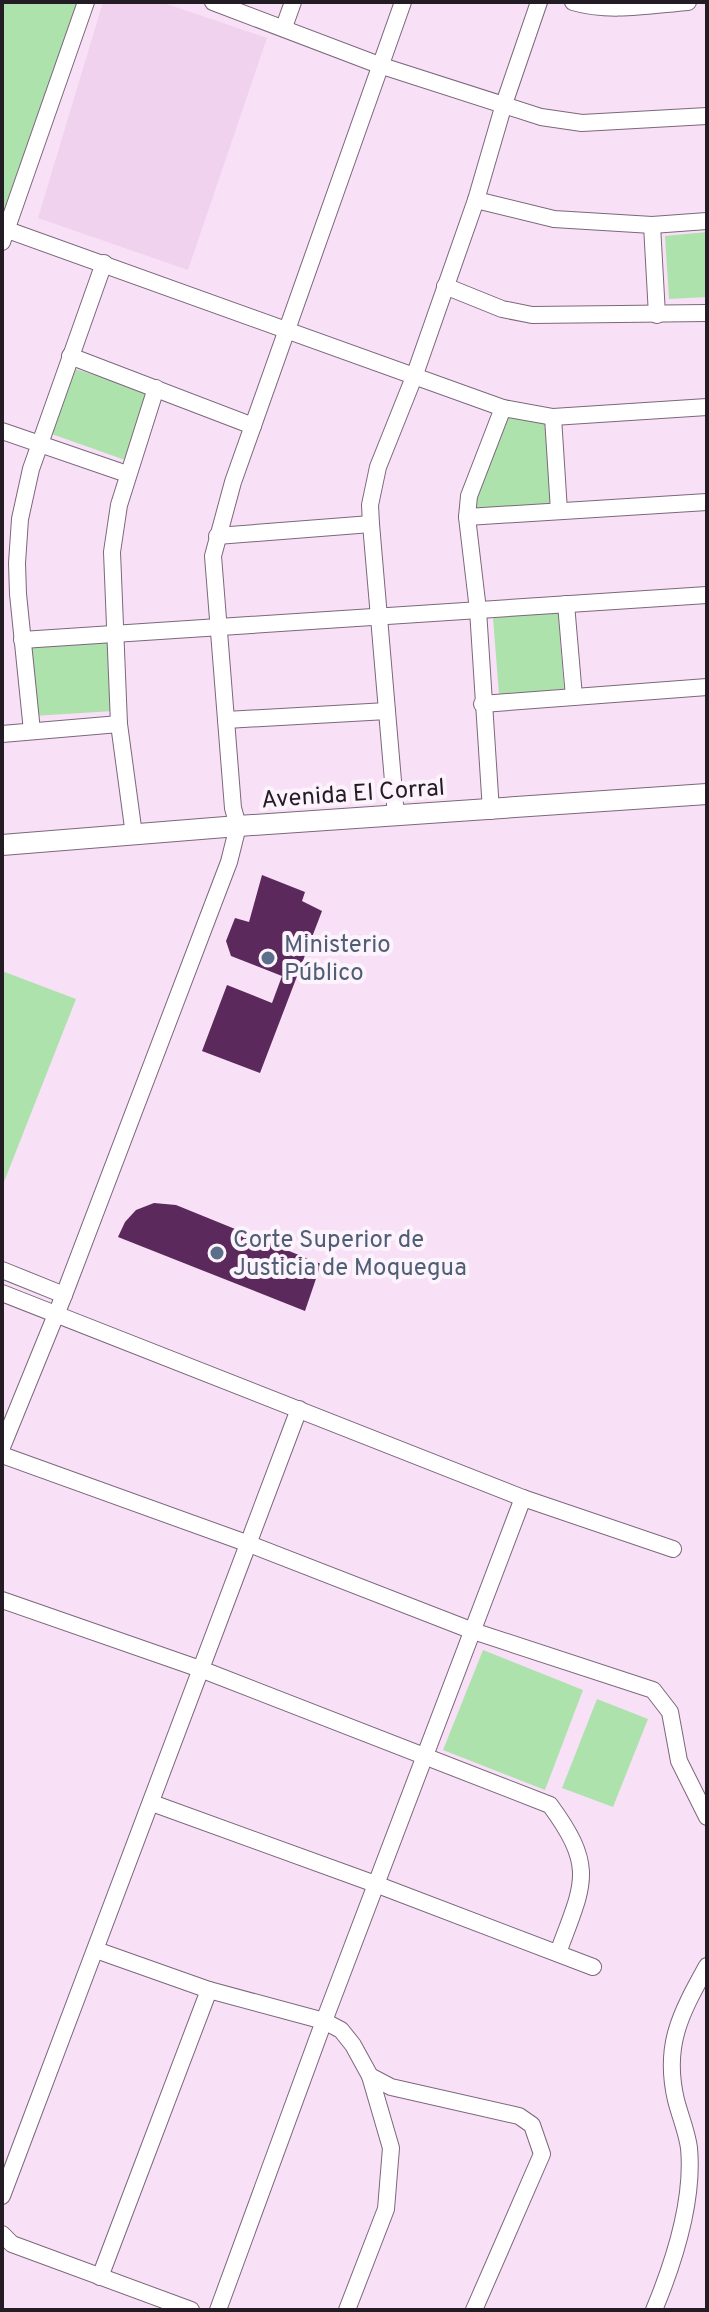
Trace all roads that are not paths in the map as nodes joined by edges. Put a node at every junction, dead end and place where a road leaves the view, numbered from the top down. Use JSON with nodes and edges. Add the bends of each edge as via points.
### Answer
{"nodes":[{"id":1,"x":86,"y":2,"type":"edge"},
{"id":2,"x":213,"y":2,"type":"edge"},
{"id":3,"x":293,"y":2,"type":"edge"},
{"id":4,"x":403,"y":2,"type":"edge"},
{"id":5,"x":539,"y":2,"type":"edge"},
{"id":6,"x":573,"y":2,"type":"edge"},
{"id":7,"x":688,"y":2,"type":"edge"},
{"id":8,"x":284,"y":27,"type":"junction"},
{"id":9,"x":379,"y":65,"type":"junction"},
{"id":10,"x":504,"y":104,"type":"junction"},
{"id":11,"x":707,"y":116,"type":"edge"},
{"id":12,"x":476,"y":200,"type":"junction"},
{"id":13,"x":707,"y":221,"type":"edge"},
{"id":14,"x":652,"y":225,"type":"junction"},
{"id":15,"x":3,"y":233,"type":"edge"},
{"id":16,"x":104,"y":263,"type":"junction"},
{"id":17,"x":445,"y":286,"type":"junction"},
{"id":18,"x":707,"y":313,"type":"edge"},
{"id":19,"x":657,"y":315,"type":"junction"},
{"id":20,"x":288,"y":332,"type":"junction"},
{"id":21,"x":70,"y":356,"type":"junction"},
{"id":22,"x":414,"y":377,"type":"junction"},
{"id":23,"x":156,"y":388,"type":"junction"},
{"id":24,"x":707,"y":407,"type":"edge"},
{"id":25,"x":503,"y":408,"type":"junction"},
{"id":26,"x":553,"y":417,"type":"junction"},
{"id":27,"x":253,"y":426,"type":"junction"},
{"id":28,"x":2,"y":431,"type":"edge"},
{"id":29,"x":40,"y":444,"type":"junction"},
{"id":30,"x":127,"y":474,"type":"junction"},
{"id":31,"x":707,"y":502,"type":"edge"},
{"id":32,"x":559,"y":511,"type":"junction"},
{"id":33,"x":467,"y":517,"type":"junction"},
{"id":34,"x":371,"y":524,"type":"junction"},
{"id":35,"x":217,"y":536,"type":"junction"},
{"id":36,"x":707,"y":595,"type":"edge"},
{"id":37,"x":566,"y":604,"type":"junction"},
{"id":38,"x":478,"y":610,"type":"junction"},
{"id":39,"x":379,"y":618,"type":"junction"},
{"id":40,"x":218,"y":628,"type":"junction"},
{"id":41,"x":115,"y":634,"type":"junction"},
{"id":42,"x":22,"y":640,"type":"junction"},
{"id":43,"x":707,"y":687,"type":"edge"},
{"id":44,"x":574,"y":697,"type":"junction"},
{"id":45,"x":482,"y":704,"type":"junction"},
{"id":46,"x":387,"y":711,"type":"junction"},
{"id":47,"x":226,"y":720,"type":"junction"},
{"id":48,"x":119,"y":724,"type":"junction"},
{"id":49,"x":32,"y":731,"type":"junction"},
{"id":50,"x":2,"y":734,"type":"edge"},
{"id":51,"x":707,"y":794,"type":"edge"},
{"id":52,"x":491,"y":811,"type":"junction"},
{"id":53,"x":396,"y":816,"type":"junction"},
{"id":54,"x":238,"y":826,"type":"junction"},
{"id":55,"x":134,"y":835,"type":"junction"},
{"id":56,"x":2,"y":845,"type":"edge"},
{"id":57,"x":2,"y":1270,"type":"edge"},
{"id":58,"x":2,"y":1293,"type":"edge"},
{"id":59,"x":64,"y":1295,"type":"junction"},
{"id":60,"x":55,"y":1313,"type":"junction"},
{"id":61,"x":299,"y":1409,"type":"junction"},
{"id":62,"x":2,"y":1447,"type":"edge"},
{"id":63,"x":2,"y":1455,"type":"edge"},
{"id":64,"x":523,"y":1498,"type":"junction"},
{"id":65,"x":249,"y":1544,"type":"junction"},
{"id":66,"x":673,"y":1549,"type":"dead end"},
{"id":67,"x":2,"y":1600,"type":"edge"},
{"id":68,"x":473,"y":1631,"type":"junction"},
{"id":69,"x":203,"y":1670,"type":"junction"},
{"id":70,"x":426,"y":1757,"type":"junction"},
{"id":71,"x":152,"y":1803,"type":"junction"},
{"id":72,"x":707,"y":1817,"type":"edge"},
{"id":73,"x":378,"y":1885,"type":"junction"},
{"id":74,"x":96,"y":1950,"type":"junction"},
{"id":75,"x":558,"y":1953,"type":"junction"},
{"id":76,"x":707,"y":1966,"type":"edge"},
{"id":77,"x":593,"y":1967,"type":"dead end"},
{"id":78,"x":209,"y":1990,"type":"junction"},
{"id":79,"x":324,"y":2021,"type":"junction"},
{"id":80,"x":370,"y":2076,"type":"junction"},
{"id":81,"x":2,"y":2196,"type":"edge"},
{"id":82,"x":2,"y":2234,"type":"edge"},
{"id":83,"x":100,"y":2277,"type":"junction"},
{"id":84,"x":191,"y":2310,"type":"edge"},
{"id":85,"x":218,"y":2310,"type":"edge"},
{"id":86,"x":347,"y":2310,"type":"edge"},
{"id":87,"x":474,"y":2310,"type":"edge"},
{"id":88,"x":654,"y":2310,"type":"edge"}],
"edges":[{"from":1,"to":15,"type":"street"},
{"from":2,"to":8,"type":"street"},
{"from":3,"to":8,"type":"street"},
{"from":4,"to":9,"type":"street"},
{"from":5,"to":10,"type":"street"},
{"from":6,"to":7,"type":"street"},
{"from":8,"to":9,"type":"street"},
{"from":9,"to":10,"type":"street"},
{"from":9,"to":20,"type":"street"},
{"from":10,"to":11,"type":"street","via":[[582,123]]},
{"from":10,"to":12,"type":"street"},
{"from":12,"to":14,"type":"street","via":[[554,219]]},
{"from":12,"to":17,"type":"street"},
{"from":13,"to":14,"type":"street"},
{"from":14,"to":19,"type":"street"},
{"from":15,"to":16,"type":"street"},
{"from":16,"to":20,"type":"street"},
{"from":16,"to":21,"type":"street"},
{"from":17,"to":19,"type":"street","via":[[532,315]]},
{"from":17,"to":22,"type":"street"},
{"from":18,"to":19,"type":"street"},
{"from":20,"to":22,"type":"street"},
{"from":20,"to":27,"type":"street"},
{"from":21,"to":23,"type":"street"},
{"from":21,"to":29,"type":"street"},
{"from":22,"to":25,"type":"street"},
{"from":22,"to":34,"type":"street","via":[[378,467]]},
{"from":23,"to":27,"type":"street"},
{"from":23,"to":30,"type":"street"},
{"from":24,"to":26,"type":"street"},
{"from":25,"to":26,"type":"street"},
{"from":25,"to":33,"type":"street","via":[[469,496]]},
{"from":26,"to":32,"type":"street"},
{"from":27,"to":35,"type":"street"},
{"from":28,"to":29,"type":"street"},
{"from":29,"to":30,"type":"street"},
{"from":29,"to":42,"type":"street","via":[[20,519]]},
{"from":30,"to":41,"type":"street","via":[[112,552]]},
{"from":31,"to":32,"type":"street"},
{"from":32,"to":33,"type":"street"},
{"from":33,"to":38,"type":"street"},
{"from":34,"to":35,"type":"street"},
{"from":34,"to":39,"type":"street"},
{"from":35,"to":40,"type":"street","via":[[213,556]]},
{"from":36,"to":37,"type":"street"},
{"from":37,"to":38,"type":"street"},
{"from":37,"to":44,"type":"street"},
{"from":38,"to":39,"type":"street"},
{"from":38,"to":45,"type":"street"},
{"from":39,"to":40,"type":"street"},
{"from":39,"to":46,"type":"street"},
{"from":40,"to":41,"type":"street"},
{"from":40,"to":47,"type":"street"},
{"from":41,"to":42,"type":"street"},
{"from":41,"to":48,"type":"street"},
{"from":42,"to":49,"type":"street"},
{"from":43,"to":44,"type":"street"},
{"from":44,"to":45,"type":"street"},
{"from":45,"to":52,"type":"street"},
{"from":46,"to":47,"type":"street"},
{"from":46,"to":53,"type":"street"},
{"from":47,"to":54,"type":"street"},
{"from":48,"to":49,"type":"street"},
{"from":48,"to":55,"type":"street"},
{"from":49,"to":50,"type":"street"},
{"from":51,"to":52,"type":"street","name":"Avenida El Corral"},
{"from":52,"to":53,"type":"street","name":"Avenida El Corral"},
{"from":53,"to":54,"type":"street","name":"Avenida El Corral"},
{"from":54,"to":55,"type":"street","name":"Avenida El Corral"},
{"from":54,"to":59,"type":"street","via":[[229,862]]},
{"from":55,"to":56,"type":"street","name":"Avenida El Corral"},
{"from":57,"to":59,"type":"street"},
{"from":58,"to":60,"type":"street"},
{"from":59,"to":60,"type":"street"},
{"from":60,"to":61,"type":"street"},
{"from":60,"to":62,"type":"street"},
{"from":61,"to":64,"type":"street"},
{"from":61,"to":65,"type":"street"},
{"from":63,"to":65,"type":"street"},
{"from":64,"to":66,"type":"street"},
{"from":64,"to":68,"type":"street"},
{"from":65,"to":68,"type":"street"},
{"from":65,"to":69,"type":"street"},
{"from":67,"to":69,"type":"street"},
{"from":68,"to":70,"type":"street"},
{"from":68,"to":72,"type":"street","via":[[653,1690],[670,1712],[679,1761]]},
{"from":69,"to":70,"type":"street"},
{"from":69,"to":71,"type":"street"},
{"from":70,"to":73,"type":"street"},
{"from":70,"to":75,"type":"street","via":[[550,1805],[565,1826],[579,1851],[583,1876]]},
{"from":71,"to":73,"type":"street"},
{"from":71,"to":74,"type":"street"},
{"from":73,"to":75,"type":"street"},
{"from":73,"to":79,"type":"street"},
{"from":74,"to":78,"type":"street"},
{"from":74,"to":81,"type":"street"},
{"from":75,"to":77,"type":"street"},
{"from":76,"to":88,"type":"street","via":[[674,2033],[671,2064],[689,2146],[689,2186]]},
{"from":78,"to":79,"type":"street"},
{"from":78,"to":83,"type":"street"},
{"from":79,"to":80,"type":"street","via":[[341,2030]]},
{"from":79,"to":85,"type":"street"},
{"from":80,"to":86,"type":"street","via":[[391,2148],[386,2209]]},
{"from":80,"to":87,"type":"street","via":[[391,2087],[519,2116],[540,2140],[542,2154]]},
{"from":82,"to":83,"type":"street","via":[[12,2244]]},
{"from":83,"to":84,"type":"street"}]}
